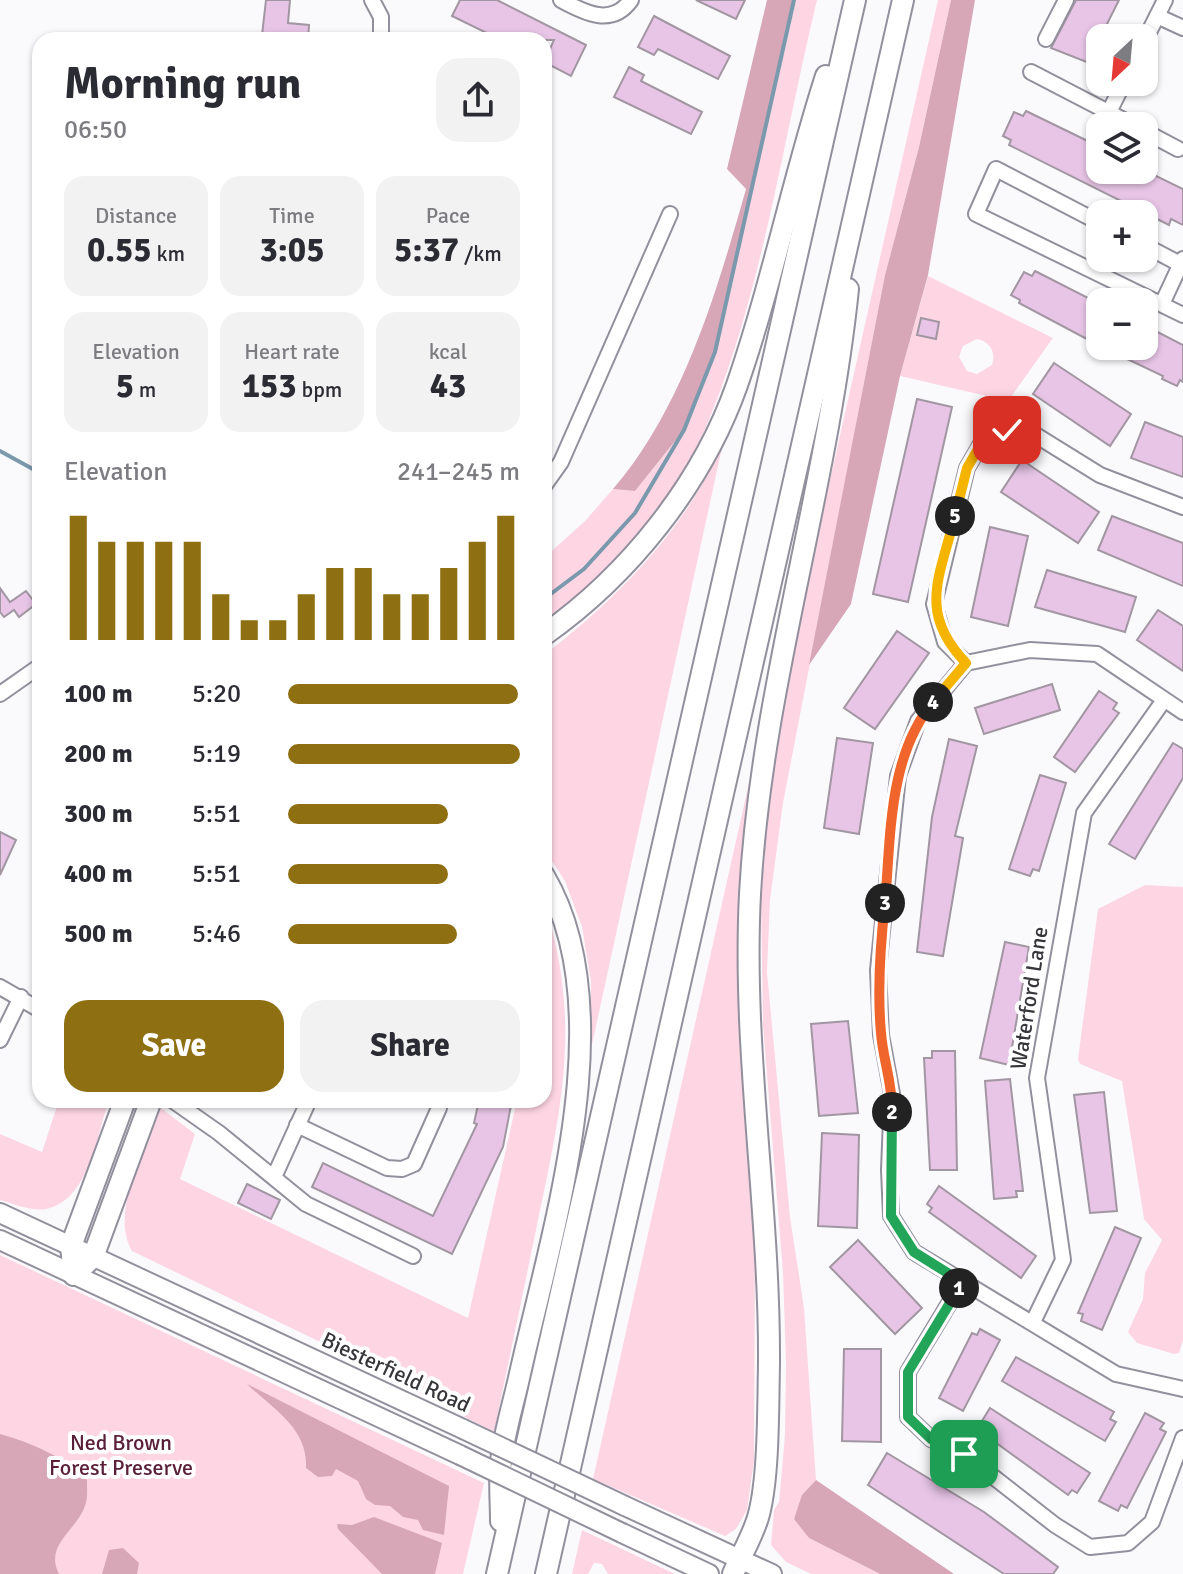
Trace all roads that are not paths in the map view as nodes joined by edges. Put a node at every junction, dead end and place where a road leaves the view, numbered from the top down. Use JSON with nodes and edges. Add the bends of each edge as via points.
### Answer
{"nodes":[{"id":1,"x":561,"y":0,"type":"edge"},
{"id":2,"x":631,"y":0,"type":"edge"},
{"id":3,"x":853,"y":0,"type":"edge"},
{"id":4,"x":903,"y":0,"type":"edge"},
{"id":5,"x":1066,"y":0,"type":"edge"},
{"id":6,"x":1165,"y":0,"type":"edge"},
{"id":7,"x":378,"y":2,"type":"edge"},
{"id":8,"x":1157,"y":16,"type":"junction"},
{"id":9,"x":1153,"y":24,"type":"edge"},
{"id":10,"x":1183,"y":28,"type":"edge"},
{"id":11,"x":382,"y":32,"type":"edge"},
{"id":12,"x":1046,"y":39,"type":"dead end"},
{"id":13,"x":1031,"y":72,"type":"dead end"},
{"id":14,"x":1117,"y":96,"type":"edge"},
{"id":15,"x":1109,"y":112,"type":"joint"},
{"id":16,"x":1158,"y":138,"type":"edge"},
{"id":17,"x":1178,"y":149,"type":"dead end"},
{"id":18,"x":670,"y":214,"type":"dead end"},
{"id":19,"x":1086,"y":216,"type":"edge"},
{"id":20,"x":855,"y":217,"type":"junction"},
{"id":21,"x":1158,"y":251,"type":"edge"},
{"id":22,"x":1182,"y":261,"type":"edge"},
{"id":23,"x":1086,"y":267,"type":"edge"},
{"id":24,"x":1096,"y":272,"type":"edge"},
{"id":25,"x":1162,"y":304,"type":"junction"},
{"id":26,"x":1183,"y":315,"type":"edge"},
{"id":27,"x":552,"y":475,"type":"edge"},
{"id":28,"x":1183,"y":507,"type":"edge"},
{"id":29,"x":552,"y":629,"type":"edge"},
{"id":30,"x":966,"y":663,"type":"junction"},
{"id":31,"x":32,"y":672,"type":"edge"},
{"id":32,"x":0,"y":694,"type":"edge"},
{"id":33,"x":1164,"y":700,"type":"junction"},
{"id":34,"x":1183,"y":712,"type":"edge"},
{"id":35,"x":552,"y":893,"type":"edge"},
{"id":36,"x":0,"y":987,"type":"edge"},
{"id":37,"x":21,"y":997,"type":"junction"},
{"id":38,"x":32,"y":1005,"type":"edge"},
{"id":39,"x":0,"y":1040,"type":"edge"},
{"id":40,"x":122,"y":1108,"type":"edge"},
{"id":41,"x":183,"y":1108,"type":"edge"},
{"id":42,"x":305,"y":1108,"type":"edge"},
{"id":43,"x":439,"y":1108,"type":"edge"},
{"id":44,"x":148,"y":1110,"type":"edge"},
{"id":45,"x":297,"y":1125,"type":"junction"},
{"id":46,"x":274,"y":1177,"type":"junction"},
{"id":47,"x":0,"y":1213,"type":"edge"},
{"id":48,"x":0,"y":1240,"type":"edge"},
{"id":49,"x":71,"y":1246,"type":"junction"},
{"id":50,"x":413,"y":1256,"type":"dead end"},
{"id":51,"x":93,"y":1257,"type":"junction"},
{"id":52,"x":74,"y":1275,"type":"junction"},
{"id":53,"x":962,"y":1282,"type":"junction"},
{"id":54,"x":1033,"y":1322,"type":"junction"},
{"id":55,"x":1183,"y":1389,"type":"edge"},
{"id":56,"x":1183,"y":1438,"type":"edge"},
{"id":57,"x":499,"y":1567,"type":"edge"},
{"id":58,"x":736,"y":1567,"type":"edge"},
{"id":59,"x":546,"y":1574,"type":"edge"},
{"id":60,"x":709,"y":1574,"type":"edge"},
{"id":61,"x":772,"y":1574,"type":"edge"}],
"edges":[{"from":1,"to":2,"type":"street","via":[[594,16],[608,16],[621,12]]},
{"from":3,"to":29,"type":"highway","via":[[795,171],[736,387],[708,450],[652,536],[579,610]]},
{"from":3,"to":57,"type":"highway"},
{"from":4,"to":20,"type":"highway"},
{"from":5,"to":12,"type":"street"},
{"from":6,"to":8,"type":"street"},
{"from":7,"to":11,"type":"street"},
{"from":8,"to":9,"type":"street"},
{"from":8,"to":10,"type":"street"},
{"from":13,"to":15,"type":"street"},
{"from":14,"to":15,"type":"street"},
{"from":16,"to":17,"type":"street"},
{"from":18,"to":27,"type":"street"},
{"from":19,"to":23,"type":"street","via":[[996,169],[976,214]]},
{"from":20,"to":58,"type":"highway","via":[[834,402],[777,669],[757,804],[749,950],[767,1263],[768,1412],[759,1515]]},
{"from":20,"to":59,"type":"highway"},
{"from":21,"to":22,"type":"street"},
{"from":22,"to":25,"type":"street"},
{"from":24,"to":25,"type":"street"},
{"from":25,"to":26,"type":"street"},
{"from":28,"to":30,"type":"street","via":[[1100,475],[1021,426],[985,437],[967,468],[934,604],[945,642]]},
{"from":30,"to":33,"type":"street","via":[[1030,650],[1097,654]]},
{"from":30,"to":53,"type":"street","via":[[918,721],[898,776],[878,970],[881,1035],[892,1094],[891,1216],[914,1252]]},
{"from":31,"to":32,"type":"street"},
{"from":33,"to":34,"type":"street"},
{"from":33,"to":54,"type":"street","name":"Waterford Lane","via":[[1084,813],[1037,1078],[1063,1260]]},
{"from":35,"to":57,"type":"highway","via":[[574,952],[578,1082],[501,1461]]},
{"from":36,"to":37,"type":"street"},
{"from":37,"to":38,"type":"street"},
{"from":37,"to":39,"type":"street"},
{"from":40,"to":49,"type":"highway"},
{"from":41,"to":46,"type":"street"},
{"from":42,"to":45,"type":"street"},
{"from":43,"to":45,"type":"street","via":[[414,1164],[402,1169],[387,1168]]},
{"from":44,"to":51,"type":"highway"},
{"from":45,"to":46,"type":"street"},
{"from":46,"to":50,"type":"street","via":[[306,1204]]},
{"from":47,"to":49,"type":"main road","name":"Biesterfield Road"},
{"from":48,"to":52,"type":"main road"},
{"from":49,"to":51,"type":"main road","name":"Biesterfield Road"},
{"from":49,"to":52,"type":"highway"},
{"from":51,"to":52,"type":"highway"},
{"from":51,"to":58,"type":"main road","name":"Biesterfield Road","bridge":true,"via":[[625,1506]]},
{"from":52,"to":60,"type":"main road","bridge":true},
{"from":53,"to":54,"type":"street"},
{"from":53,"to":56,"type":"street","via":[[908,1372],[908,1417],[931,1439],[964,1454],[1090,1547],[1128,1543],[1152,1522]]},
{"from":54,"to":55,"type":"street","via":[[1116,1374]]},
{"from":58,"to":61,"type":"main road","name":"Biesterfield Road"}]}
